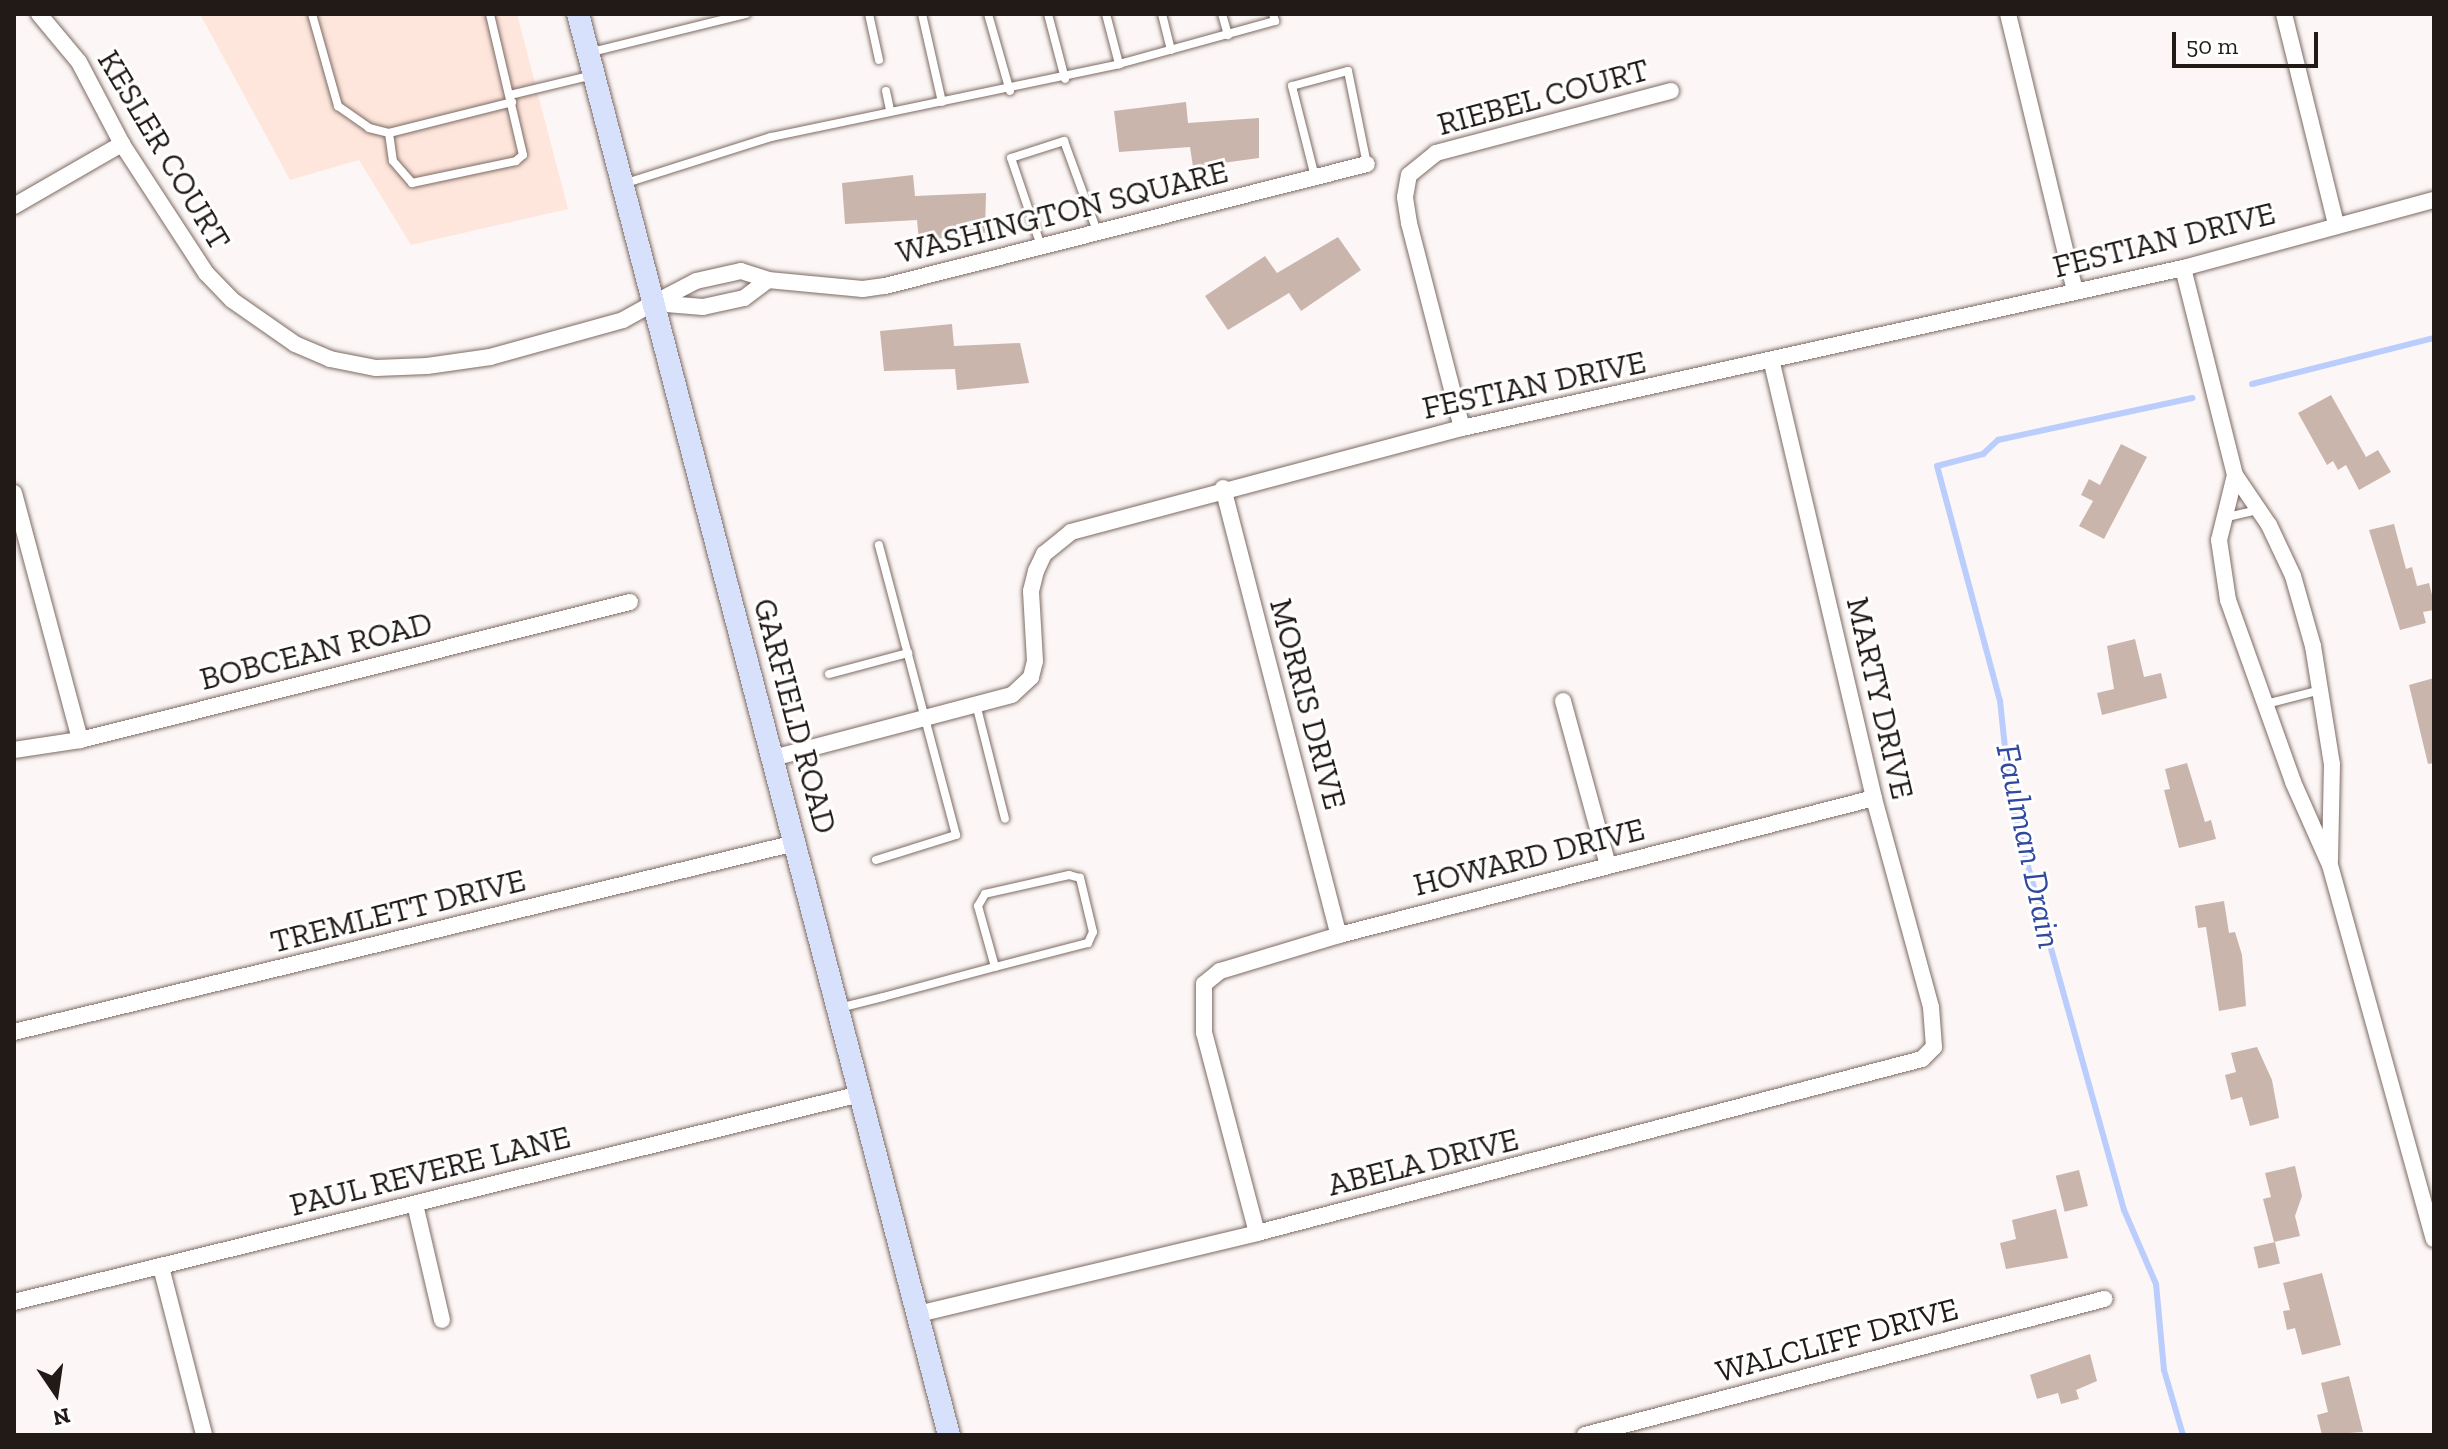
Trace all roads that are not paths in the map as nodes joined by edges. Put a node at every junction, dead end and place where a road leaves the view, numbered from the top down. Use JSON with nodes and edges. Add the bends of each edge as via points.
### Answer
{"nodes":[{"id":1,"x":39,"y":14,"type":"edge"},
{"id":2,"x":312,"y":14,"type":"edge"},
{"id":3,"x":490,"y":14,"type":"edge"},
{"id":4,"x":578,"y":14,"type":"edge"},
{"id":5,"x":746,"y":14,"type":"edge"},
{"id":6,"x":869,"y":14,"type":"edge"},
{"id":7,"x":922,"y":14,"type":"edge"},
{"id":8,"x":988,"y":14,"type":"edge"},
{"id":9,"x":1048,"y":14,"type":"edge"},
{"id":10,"x":1106,"y":14,"type":"edge"},
{"id":11,"x":1162,"y":14,"type":"edge"},
{"id":12,"x":1222,"y":14,"type":"edge"},
{"id":13,"x":1273,"y":14,"type":"edge"},
{"id":14,"x":2008,"y":14,"type":"edge"},
{"id":15,"x":2284,"y":14,"type":"edge"},
{"id":16,"x":1228,"y":35,"type":"junction"},
{"id":17,"x":1171,"y":50,"type":"junction"},
{"id":18,"x":879,"y":60,"type":"dead end"},
{"id":19,"x":591,"y":64,"type":"junction"},
{"id":20,"x":1119,"y":64,"type":"junction"},
{"id":21,"x":1065,"y":79,"type":"junction"},
{"id":22,"x":886,"y":91,"type":"dead end"},
{"id":23,"x":1010,"y":91,"type":"junction"},
{"id":24,"x":1671,"y":91,"type":"dead end"},
{"id":25,"x":511,"y":98,"type":"junction"},
{"id":26,"x":942,"y":102,"type":"junction"},
{"id":27,"x":890,"y":110,"type":"junction"},
{"id":28,"x":389,"y":133,"type":"junction"},
{"id":29,"x":122,"y":144,"type":"junction"},
{"id":30,"x":1367,"y":164,"type":"joint"},
{"id":31,"x":1315,"y":177,"type":"junction"},
{"id":32,"x":623,"y":184,"type":"junction"},
{"id":33,"x":2434,"y":200,"type":"edge"},
{"id":34,"x":14,"y":206,"type":"edge"},
{"id":35,"x":2336,"y":224,"type":"junction"},
{"id":36,"x":1098,"y":232,"type":"junction"},
{"id":37,"x":1041,"y":246,"type":"junction"},
{"id":38,"x":2183,"y":268,"type":"junction"},
{"id":39,"x":768,"y":280,"type":"junction"},
{"id":40,"x":2075,"y":291,"type":"junction"},
{"id":41,"x":654,"y":303,"type":"junction"},
{"id":42,"x":1772,"y":362,"type":"junction"},
{"id":43,"x":1462,"y":428,"type":"junction"},
{"id":44,"x":2235,"y":475,"type":"junction"},
{"id":45,"x":1223,"y":488,"type":"junction"},
{"id":46,"x":14,"y":493,"type":"edge"},
{"id":47,"x":2257,"y":510,"type":"junction"},
{"id":48,"x":2223,"y":518,"type":"junction"},
{"id":49,"x":879,"y":545,"type":"dead end"},
{"id":50,"x":630,"y":602,"type":"dead end"},
{"id":51,"x":908,"y":653,"type":"junction"},
{"id":52,"x":829,"y":674,"type":"dead end"},
{"id":53,"x":2322,"y":690,"type":"junction"},
{"id":54,"x":1563,"y":701,"type":"dead end"},
{"id":55,"x":2266,"y":704,"type":"junction"},
{"id":56,"x":977,"y":708,"type":"junction"},
{"id":57,"x":926,"y":721,"type":"junction"},
{"id":58,"x":80,"y":740,"type":"junction"},
{"id":59,"x":14,"y":750,"type":"edge"},
{"id":60,"x":773,"y":758,"type":"junction"},
{"id":61,"x":1874,"y":798,"type":"junction"},
{"id":62,"x":1005,"y":819,"type":"dead end"},
{"id":63,"x":795,"y":843,"type":"junction"},
{"id":64,"x":876,"y":860,"type":"dead end"},
{"id":65,"x":1608,"y":865,"type":"junction"},
{"id":66,"x":2330,"y":865,"type":"junction"},
{"id":67,"x":1339,"y":935,"type":"junction"},
{"id":68,"x":995,"y":967,"type":"junction"},
{"id":69,"x":838,"y":1008,"type":"junction"},
{"id":70,"x":14,"y":1032,"type":"edge"},
{"id":71,"x":1934,"y":1047,"type":"joint"},
{"id":72,"x":860,"y":1094,"type":"junction"},
{"id":73,"x":415,"y":1204,"type":"junction"},
{"id":74,"x":1257,"y":1233,"type":"junction"},
{"id":75,"x":2434,"y":1239,"type":"edge"},
{"id":76,"x":161,"y":1267,"type":"junction"},
{"id":77,"x":2104,"y":1299,"type":"dead end"},
{"id":78,"x":14,"y":1302,"type":"edge"},
{"id":79,"x":918,"y":1314,"type":"junction"},
{"id":80,"x":442,"y":1320,"type":"dead end"},
{"id":81,"x":204,"y":1435,"type":"edge"},
{"id":82,"x":949,"y":1435,"type":"edge"},
{"id":83,"x":1585,"y":1435,"type":"edge"}],
"edges":[{"from":1,"to":29,"type":"street","name":"KESLER COURT","via":[[79,62]]},
{"from":2,"to":28,"type":"lane","via":[[338,106],[357,123]]},
{"from":3,"to":25,"type":"lane"},
{"from":4,"to":19,"type":"main road","name":"GARFIELD ROAD"},
{"from":5,"to":19,"type":"lane"},
{"from":6,"to":18,"type":"lane"},
{"from":7,"to":26,"type":"lane"},
{"from":8,"to":23,"type":"lane"},
{"from":9,"to":21,"type":"lane"},
{"from":10,"to":20,"type":"lane"},
{"from":11,"to":17,"type":"lane"},
{"from":12,"to":16,"type":"lane"},
{"from":13,"to":16,"type":"lane","via":[[1275,21]]},
{"from":14,"to":40,"type":"street"},
{"from":15,"to":35,"type":"street"},
{"from":16,"to":17,"type":"lane"},
{"from":17,"to":20,"type":"lane"},
{"from":19,"to":25,"type":"lane"},
{"from":19,"to":32,"type":"main road","name":"GARFIELD ROAD"},
{"from":20,"to":21,"type":"lane"},
{"from":21,"to":23,"type":"lane"},
{"from":22,"to":27,"type":"lane"},
{"from":23,"to":26,"type":"lane"},
{"from":24,"to":43,"type":"street","name":"RIEBEL COURT","via":[[1436,153],[1409,175],[1409,223]]},
{"from":25,"to":28,"type":"lane"},
{"from":25,"to":28,"type":"lane","via":[[523,146],[520,158],[412,183],[398,171]]},
{"from":26,"to":27,"type":"lane"},
{"from":27,"to":32,"type":"lane","via":[[771,137]]},
{"from":29,"to":34,"type":"street"},
{"from":29,"to":41,"type":"street","name":"KESLER COURT","via":[[206,273],[232,300],[295,344],[330,359],[376,368],[490,357],[623,320]]},
{"from":30,"to":31,"type":"street","name":"WASHINGTON SQUARE"},
{"from":30,"to":31,"type":"lane","via":[[1348,71],[1292,86]]},
{"from":31,"to":36,"type":"street","name":"WASHINGTON SQUARE"},
{"from":32,"to":41,"type":"main road","name":"GARFIELD ROAD"},
{"from":33,"to":35,"type":"street","name":"FESTIAN DRIVE"},
{"from":35,"to":38,"type":"street","name":"FESTIAN DRIVE"},
{"from":36,"to":37,"type":"street","name":"WASHINGTON SQUARE"},
{"from":36,"to":37,"type":"lane","via":[[1064,141],[1011,158]]},
{"from":37,"to":39,"type":"street","name":"WASHINGTON SQUARE","via":[[863,289]]},
{"from":38,"to":40,"type":"street","name":"FESTIAN DRIVE"},
{"from":38,"to":44,"type":"street"},
{"from":39,"to":41,"type":"street","via":[[744,298],[717,304]]},
{"from":39,"to":41,"type":"street","name":"WASHINGTON SQUARE","via":[[741,271],[696,281]]},
{"from":40,"to":42,"type":"street","name":"FESTIAN DRIVE"},
{"from":41,"to":60,"type":"main road","name":"GARFIELD ROAD"},
{"from":42,"to":43,"type":"street","name":"FESTIAN DRIVE"},
{"from":42,"to":61,"type":"street","name":"MARTY DRIVE"},
{"from":43,"to":45,"type":"street","name":"FESTIAN DRIVE"},
{"from":44,"to":47,"type":"street"},
{"from":44,"to":48,"type":"street"},
{"from":45,"to":56,"type":"street","name":"FESTIAN DRIVE","via":[[1071,532],[1055,542],[1044,554],[1031,591],[1031,677],[1012,695]]},
{"from":45,"to":67,"type":"street","name":"MORRIS DRIVE"},
{"from":46,"to":58,"type":"street"},
{"from":47,"to":48,"type":"lane"},
{"from":47,"to":53,"type":"street","via":[[2293,576]]},
{"from":48,"to":55,"type":"street","via":[[2220,562],[2228,600]]},
{"from":49,"to":51,"type":"lane"},
{"from":50,"to":58,"type":"street","name":"BOBCEAN ROAD"},
{"from":51,"to":52,"type":"lane"},
{"from":51,"to":57,"type":"lane"},
{"from":53,"to":55,"type":"lane"},
{"from":53,"to":66,"type":"street","via":[[2332,764]]},
{"from":54,"to":65,"type":"street"},
{"from":55,"to":66,"type":"street"},
{"from":56,"to":57,"type":"street","name":"FESTIAN DRIVE"},
{"from":56,"to":62,"type":"lane"},
{"from":57,"to":60,"type":"street","name":"FESTIAN DRIVE"},
{"from":57,"to":64,"type":"lane","via":[[956,835]]},
{"from":58,"to":59,"type":"street","name":"BOBCEAN ROAD"},
{"from":60,"to":63,"type":"main road","name":"GARFIELD ROAD"},
{"from":61,"to":65,"type":"street","name":"HOWARD DRIVE"},
{"from":61,"to":71,"type":"street","name":"MARTY DRIVE","via":[[1931,1007]]},
{"from":63,"to":69,"type":"main road","name":"GARFIELD ROAD"},
{"from":63,"to":70,"type":"street","name":"TREMLETT DRIVE"},
{"from":65,"to":67,"type":"street","name":"HOWARD DRIVE"},
{"from":66,"to":75,"type":"street"},
{"from":67,"to":74,"type":"street","name":"HOWARD DRIVE","via":[[1240,962],[1204,984],[1204,1033]]},
{"from":68,"to":68,"type":"lane","via":[[978,906],[985,894],[1069,875],[1080,878],[1093,932],[1088,943]]},
{"from":68,"to":69,"type":"lane"},
{"from":69,"to":72,"type":"main road","name":"GARFIELD ROAD"},
{"from":71,"to":74,"type":"street","name":"ABELA DRIVE","via":[[1906,1067]]},
{"from":72,"to":73,"type":"street","name":"PAUL REVERE LANE"},
{"from":72,"to":79,"type":"main road","name":"GARFIELD ROAD"},
{"from":73,"to":76,"type":"street","name":"PAUL REVERE LANE"},
{"from":73,"to":80,"type":"street"},
{"from":74,"to":79,"type":"street","name":"ABELA DRIVE"},
{"from":76,"to":78,"type":"street","name":"PAUL REVERE LANE"},
{"from":76,"to":81,"type":"street"},
{"from":77,"to":83,"type":"street","name":"WALCLIFF DRIVE"},
{"from":79,"to":82,"type":"main road","name":"GARFIELD ROAD"}]}
